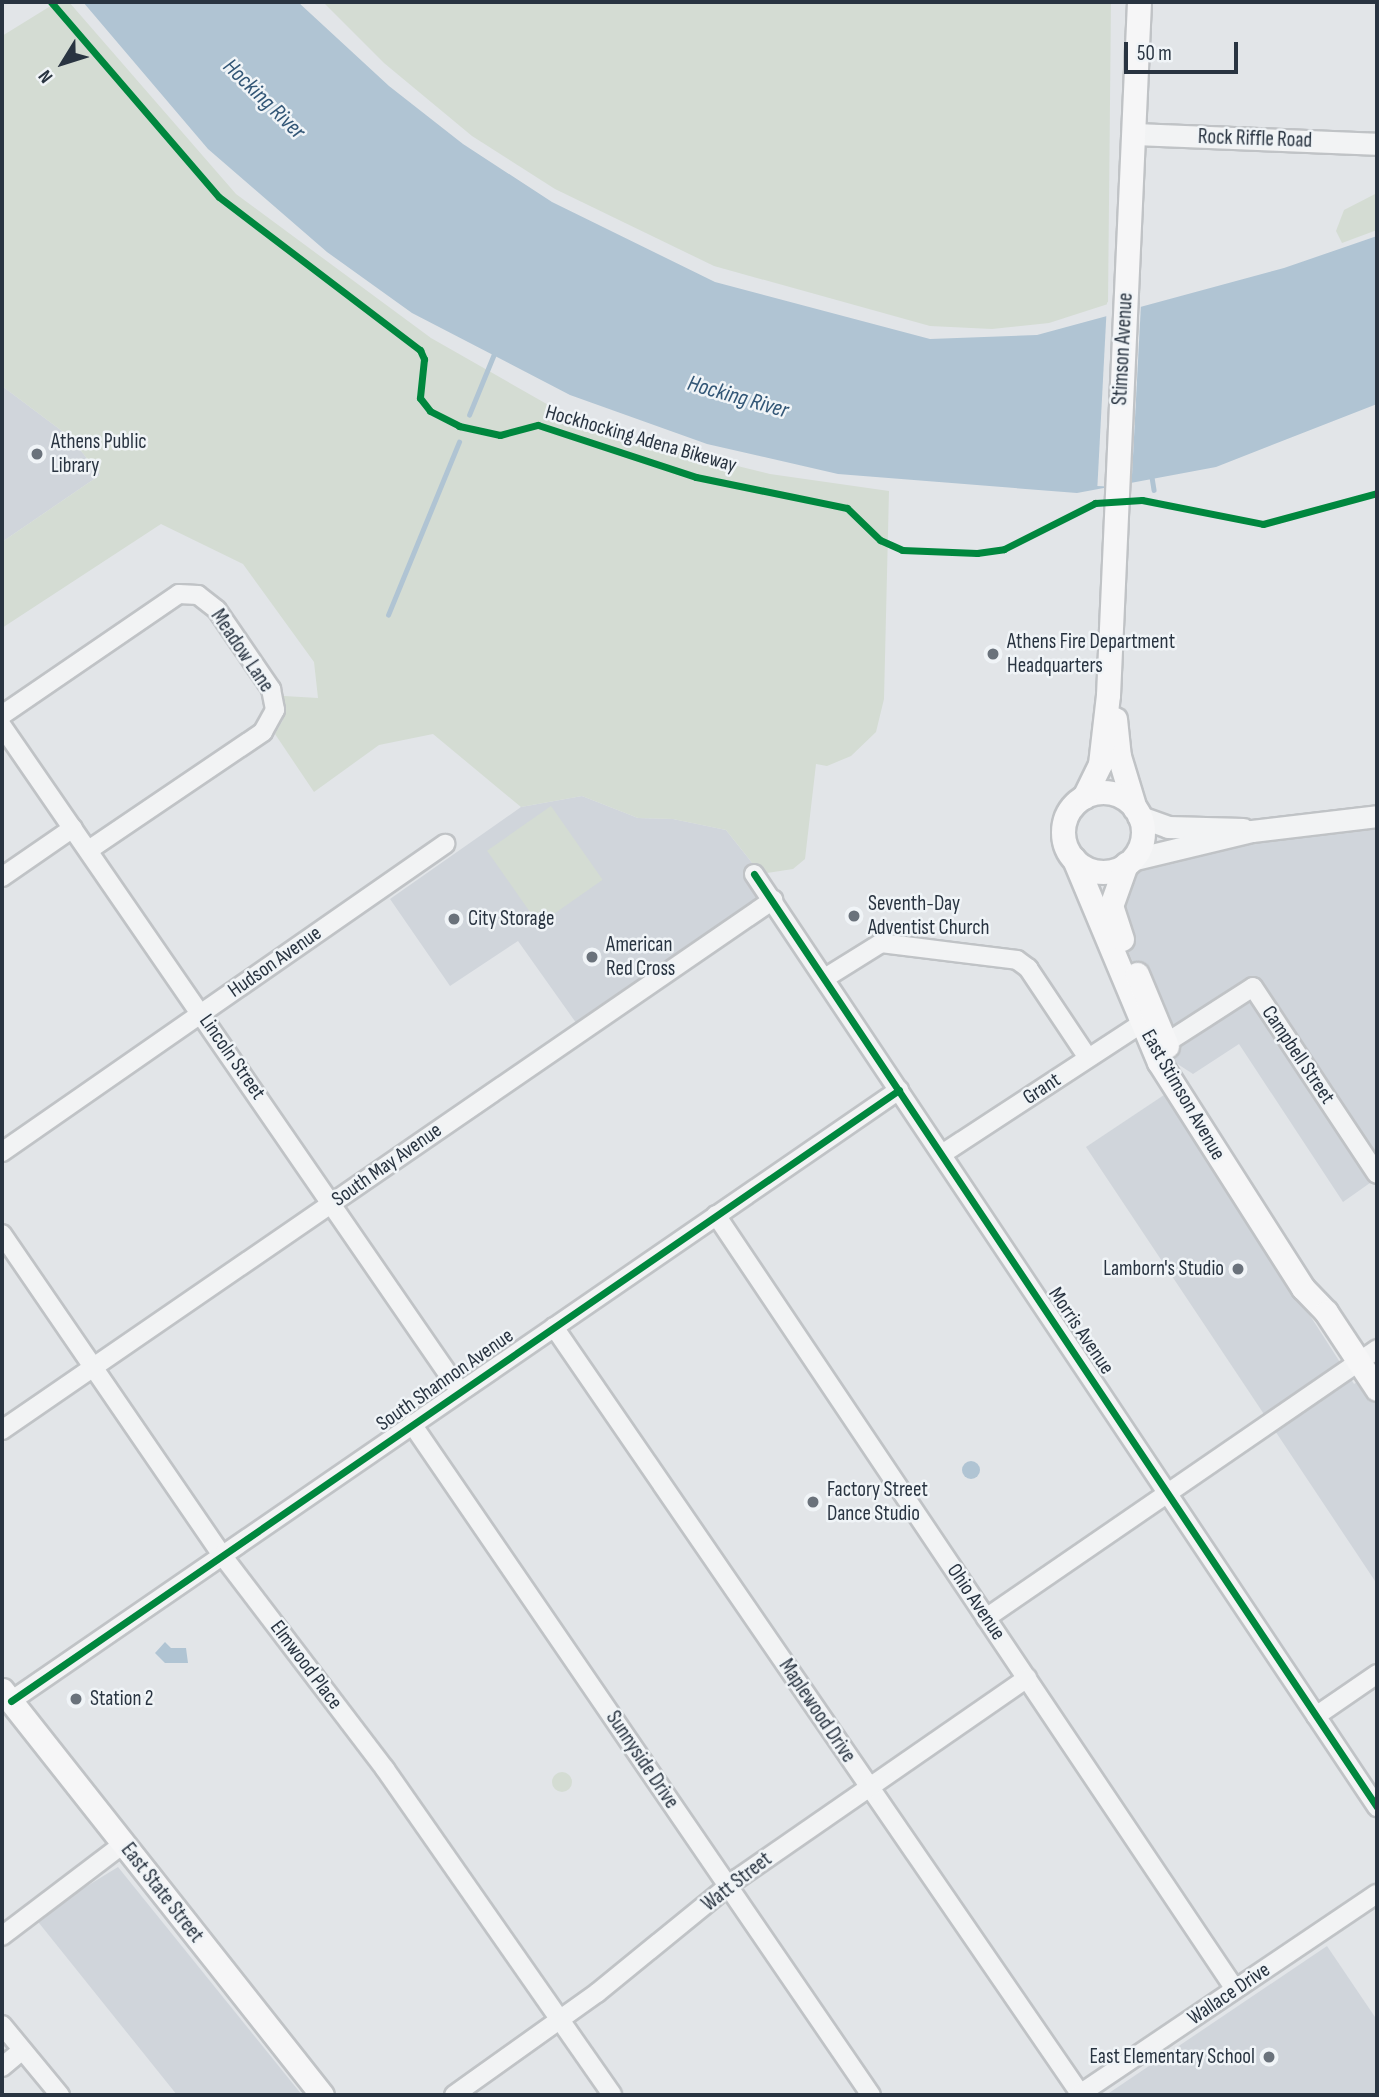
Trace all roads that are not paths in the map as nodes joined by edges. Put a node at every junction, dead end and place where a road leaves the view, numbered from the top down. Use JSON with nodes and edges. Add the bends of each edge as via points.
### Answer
{"nodes":[{"id":1,"x":1139,"y":2,"type":"edge"},
{"id":2,"x":1133,"y":134,"type":"junction"},
{"id":3,"x":1377,"y":144,"type":"edge"},
{"id":4,"x":1108,"y":695,"type":"junction"},
{"id":5,"x":2,"y":715,"type":"edge"},
{"id":6,"x":2,"y":726,"type":"edge"},
{"id":7,"x":1084,"y":797,"type":"junction"},
{"id":8,"x":1137,"y":812,"type":"junction"},
{"id":9,"x":1377,"y":816,"type":"edge"},
{"id":10,"x":74,"y":828,"type":"junction"},
{"id":11,"x":1252,"y":831,"type":"junction"},
{"id":12,"x":445,"y":844,"type":"dead end"},
{"id":13,"x":89,"y":850,"type":"junction"},
{"id":14,"x":1074,"y":859,"type":"junction"},
{"id":15,"x":1128,"y":862,"type":"junction"},
{"id":16,"x":754,"y":874,"type":"dead end"},
{"id":17,"x":2,"y":877,"type":"edge"},
{"id":18,"x":773,"y":900,"type":"junction"},
{"id":19,"x":825,"y":978,"type":"junction"},
{"id":20,"x":201,"y":1013,"type":"junction"},
{"id":21,"x":1141,"y":1024,"type":"junction"},
{"id":22,"x":1166,"y":1043,"type":"junction"},
{"id":23,"x":1088,"y":1058,"type":"junction"},
{"id":24,"x":900,"y":1090,"type":"junction"},
{"id":25,"x":2,"y":1152,"type":"edge"},
{"id":26,"x":942,"y":1154,"type":"junction"},
{"id":27,"x":1377,"y":1174,"type":"edge"},
{"id":28,"x":332,"y":1203,"type":"junction"},
{"id":29,"x":716,"y":1215,"type":"junction"},
{"id":30,"x":2,"y":1234,"type":"edge"},
{"id":31,"x":1326,"y":1312,"type":"junction"},
{"id":32,"x":554,"y":1327,"type":"junction"},
{"id":33,"x":1368,"y":1356,"type":"edge"},
{"id":34,"x":93,"y":1367,"type":"junction"},
{"id":35,"x":1377,"y":1389,"type":"edge"},
{"id":36,"x":459,"y":1390,"type":"junction"},
{"id":37,"x":412,"y":1424,"type":"junction"},
{"id":38,"x":2,"y":1430,"type":"edge"},
{"id":39,"x":1168,"y":1493,"type":"junction"},
{"id":40,"x":222,"y":1555,"type":"junction"},
{"id":41,"x":986,"y":1618,"type":"junction"},
{"id":42,"x":1377,"y":1674,"type":"edge"},
{"id":43,"x":1027,"y":1678,"type":"junction"},
{"id":44,"x":6,"y":1696,"type":"edge"},
{"id":45,"x":1316,"y":1716,"type":"junction"},
{"id":46,"x":869,"y":1787,"type":"junction"},
{"id":47,"x":1377,"y":1807,"type":"edge"},
{"id":48,"x":123,"y":1844,"type":"junction"},
{"id":49,"x":729,"y":1887,"type":"junction"},
{"id":50,"x":1377,"y":1894,"type":"edge"},
{"id":51,"x":2,"y":1936,"type":"edge"},
{"id":52,"x":1235,"y":1989,"type":"junction"},
{"id":53,"x":561,"y":2020,"type":"junction"},
{"id":54,"x":2,"y":2025,"type":"edge"},
{"id":55,"x":22,"y":2050,"type":"junction"},
{"id":56,"x":2,"y":2067,"type":"edge"},
{"id":57,"x":60,"y":2095,"type":"edge"},
{"id":58,"x":322,"y":2095,"type":"edge"},
{"id":59,"x":454,"y":2095,"type":"edge"},
{"id":60,"x":612,"y":2095,"type":"edge"},
{"id":61,"x":871,"y":2095,"type":"edge"},
{"id":62,"x":1081,"y":2095,"type":"edge"}],
"edges":[{"from":1,"to":2,"type":"main road","name":"Stimson Avenue"},
{"from":2,"to":3,"type":"street","name":"Rock Riffle Road"},
{"from":2,"to":4,"type":"main road","name":"Stimson Avenue"},
{"from":4,"to":7,"type":"main road","name":"Stimson Avenue","via":[[1101,764]]},
{"from":4,"to":8,"type":"main road","name":"Stimson Avenue"},
{"from":5,"to":13,"type":"street","name":"Meadow Lane","via":[[179,594],[198,595],[217,610],[271,690],[275,710],[267,729]]},
{"from":6,"to":10,"type":"street","name":"Lincoln Street"},
{"from":7,"to":8,"type":"main road","via":[[1111,794]]},
{"from":7,"to":14,"type":"main road","via":[[1063,826],[1065,845]]},
{"from":8,"to":11,"type":"street","via":[[1168,827]]},
{"from":8,"to":15,"type":"main road","via":[[1141,841]]},
{"from":9,"to":11,"type":"street"},
{"from":10,"to":13,"type":"street","name":"Lincoln Street"},
{"from":10,"to":17,"type":"street"},
{"from":11,"to":15,"type":"street"},
{"from":12,"to":20,"type":"street","name":"Hudson Avenue"},
{"from":13,"to":20,"type":"street","name":"Lincoln Street"},
{"from":14,"to":15,"type":"main road","via":[[1102,872]]},
{"from":14,"to":21,"type":"main road","name":"East Stimson Avenue"},
{"from":15,"to":22,"type":"main road","name":"East Stimson Avenue","via":[[1113,895],[1113,920]]},
{"from":16,"to":18,"type":"street","name":"Morris Avenue"},
{"from":18,"to":19,"type":"street","name":"Morris Avenue"},
{"from":18,"to":28,"type":"street","name":"South May Avenue"},
{"from":19,"to":23,"type":"street","via":[[881,943],[1017,960],[1028,968]]},
{"from":19,"to":24,"type":"street","name":"Morris Avenue"},
{"from":20,"to":25,"type":"street","name":"Hudson Avenue"},
{"from":20,"to":28,"type":"street","name":"Lincoln Street"},
{"from":21,"to":23,"type":"street","name":"Grant"},
{"from":21,"to":31,"type":"main road","name":"East Stimson Avenue","via":[[1206,1139],[1303,1288]]},
{"from":22,"to":27,"type":"street","name":"Campbell Street","via":[[1253,986]]},
{"from":22,"to":31,"type":"main road","name":"East Stimson Avenue","via":[[1314,1281]]},
{"from":23,"to":26,"type":"street","name":"Grant"},
{"from":24,"to":26,"type":"street","name":"Morris Avenue"},
{"from":24,"to":29,"type":"street","name":"South Shannon Avenue"},
{"from":26,"to":39,"type":"street","name":"Morris Avenue"},
{"from":28,"to":34,"type":"street","name":"South May Avenue"},
{"from":28,"to":36,"type":"street","name":"Lincoln Street"},
{"from":29,"to":32,"type":"street","name":"South Shannon Avenue"},
{"from":29,"to":41,"type":"street","name":"Ohio Avenue"},
{"from":30,"to":34,"type":"street","name":"Elmwood Place"},
{"from":31,"to":33,"type":"main road","name":"East Stimson Avenue"},
{"from":32,"to":36,"type":"street","name":"South Shannon Avenue"},
{"from":32,"to":46,"type":"street","name":"Maplewood Drive"},
{"from":33,"to":35,"type":"main road","name":"East Stimson Avenue"},
{"from":33,"to":39,"type":"street"},
{"from":34,"to":38,"type":"street","name":"South May Avenue"},
{"from":34,"to":40,"type":"street","name":"Elmwood Place"},
{"from":36,"to":37,"type":"street","name":"South Shannon Avenue"},
{"from":37,"to":40,"type":"street","name":"South Shannon Avenue"},
{"from":37,"to":49,"type":"street","name":"Sunnyside Drive"},
{"from":39,"to":41,"type":"street"},
{"from":39,"to":45,"type":"street","name":"Morris Avenue"},
{"from":40,"to":44,"type":"street","name":"South Shannon Avenue"},
{"from":40,"to":53,"type":"street","name":"Elmwood Place","via":[[385,1769]]},
{"from":41,"to":43,"type":"street","name":"Ohio Avenue"},
{"from":42,"to":45,"type":"street"},
{"from":43,"to":46,"type":"street","name":"Watt Street"},
{"from":43,"to":52,"type":"street","name":"Ohio Avenue"},
{"from":44,"to":48,"type":"main road","name":"East State Street"},
{"from":45,"to":47,"type":"street","name":"Morris Avenue"},
{"from":46,"to":49,"type":"street","name":"Watt Street"},
{"from":46,"to":62,"type":"street","name":"Maplewood Drive"},
{"from":48,"to":51,"type":"street"},
{"from":48,"to":58,"type":"main road","name":"East State Street"},
{"from":49,"to":53,"type":"street","name":"Watt Street"},
{"from":49,"to":61,"type":"street","name":"Sunnyside Drive"},
{"from":50,"to":52,"type":"street","name":"Wallace Drive"},
{"from":52,"to":62,"type":"street","name":"Wallace Drive"},
{"from":53,"to":59,"type":"street","name":"Watt Street"},
{"from":53,"to":60,"type":"street","name":"Elmwood Place"},
{"from":54,"to":55,"type":"street"},
{"from":55,"to":56,"type":"street"},
{"from":55,"to":57,"type":"street"}]}
